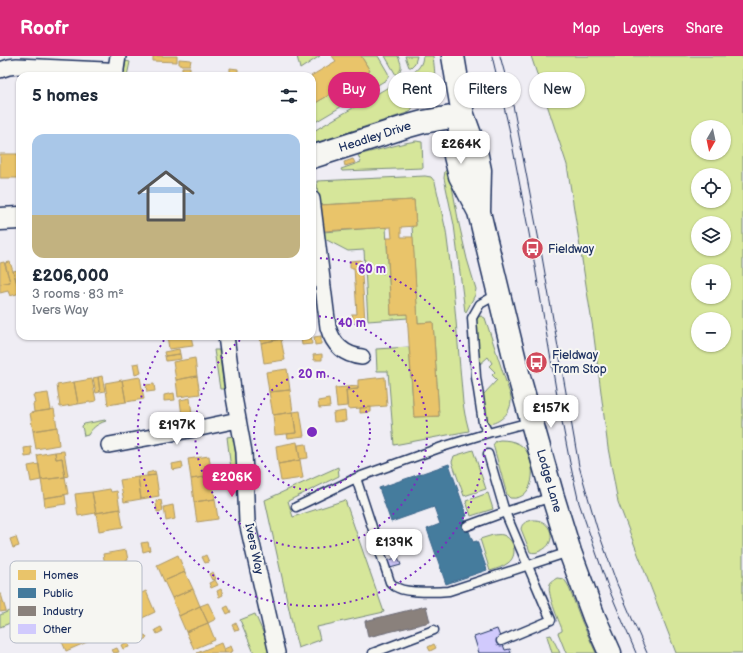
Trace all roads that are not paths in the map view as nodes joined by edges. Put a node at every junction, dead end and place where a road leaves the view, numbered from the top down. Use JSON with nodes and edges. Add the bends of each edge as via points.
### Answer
{"nodes":[{"id":1,"x":118,"y":56,"type":"edge"},
{"id":2,"x":453,"y":56,"type":"edge"},
{"id":3,"x":0,"y":70,"type":"edge"},
{"id":4,"x":110,"y":72,"type":"edge"},
{"id":5,"x":115,"y":72,"type":"edge"},
{"id":6,"x":463,"y":115,"type":"junction"},
{"id":7,"x":316,"y":156,"type":"edge"},
{"id":8,"x":16,"y":218,"type":"edge"},
{"id":9,"x":0,"y":219,"type":"edge"},
{"id":10,"x":316,"y":231,"type":"edge"},
{"id":11,"x":499,"y":293,"type":"junction"},
{"id":12,"x":227,"y":340,"type":"edge"},
{"id":13,"x":362,"y":357,"type":"dead end"},
{"id":14,"x":238,"y":420,"type":"junction"},
{"id":15,"x":532,"y":422,"type":"junction"},
{"id":16,"x":488,"y":433,"type":"junction"},
{"id":17,"x":109,"y":445,"type":"dead end"},
{"id":18,"x":488,"y":454,"type":"dead end"},
{"id":19,"x":356,"y":478,"type":"junction"},
{"id":20,"x":553,"y":497,"type":"junction"},
{"id":21,"x":296,"y":507,"type":"dead end"},
{"id":22,"x":505,"y":512,"type":"junction"},
{"id":23,"x":467,"y":526,"type":"dead end"},
{"id":24,"x":570,"y":552,"type":"junction"},
{"id":25,"x":528,"y":565,"type":"junction"},
{"id":26,"x":434,"y":630,"type":"dead end"},
{"id":27,"x":501,"y":641,"type":"dead end"},
{"id":28,"x":277,"y":653,"type":"edge"},
{"id":29,"x":374,"y":653,"type":"edge"},
{"id":30,"x":610,"y":653,"type":"edge"}],
"edges":[{"from":1,"to":5,"type":"street"},
{"from":2,"to":6,"type":"street","name":"Lodge Lane"},
{"from":3,"to":4,"type":"street","via":[[17,66]]},
{"from":6,"to":7,"type":"street","name":"Headley Drive","via":[[411,125]]},
{"from":6,"to":11,"type":"street","name":"Lodge Lane","via":[[455,156],[460,176],[479,212]]},
{"from":8,"to":9,"type":"street"},
{"from":10,"to":13,"type":"street","via":[[330,334],[342,350]]},
{"from":11,"to":15,"type":"street","name":"Lodge Lane"},
{"from":11,"to":16,"type":"lane","via":[[480,304],[472,318],[476,377]]},
{"from":12,"to":14,"type":"street","name":"Ivers Way"},
{"from":14,"to":17,"type":"street"},
{"from":14,"to":28,"type":"street","name":"Ivers Way","via":[[244,452],[247,522]]},
{"from":15,"to":16,"type":"lane"},
{"from":15,"to":20,"type":"street","name":"Lodge Lane"},
{"from":16,"to":19,"type":"lane"},
{"from":18,"to":22,"type":"lane"},
{"from":19,"to":21,"type":"lane"},
{"from":19,"to":25,"type":"lane","via":[[390,582],[399,589],[449,591]]},
{"from":20,"to":22,"type":"lane"},
{"from":20,"to":24,"type":"street","name":"Lodge Lane"},
{"from":22,"to":23,"type":"lane"},
{"from":22,"to":25,"type":"lane"},
{"from":24,"to":25,"type":"lane"},
{"from":24,"to":30,"type":"street","name":"Lodge Lane"},
{"from":25,"to":27,"type":"lane","via":[[550,620]]},
{"from":26,"to":29,"type":"lane"}]}
